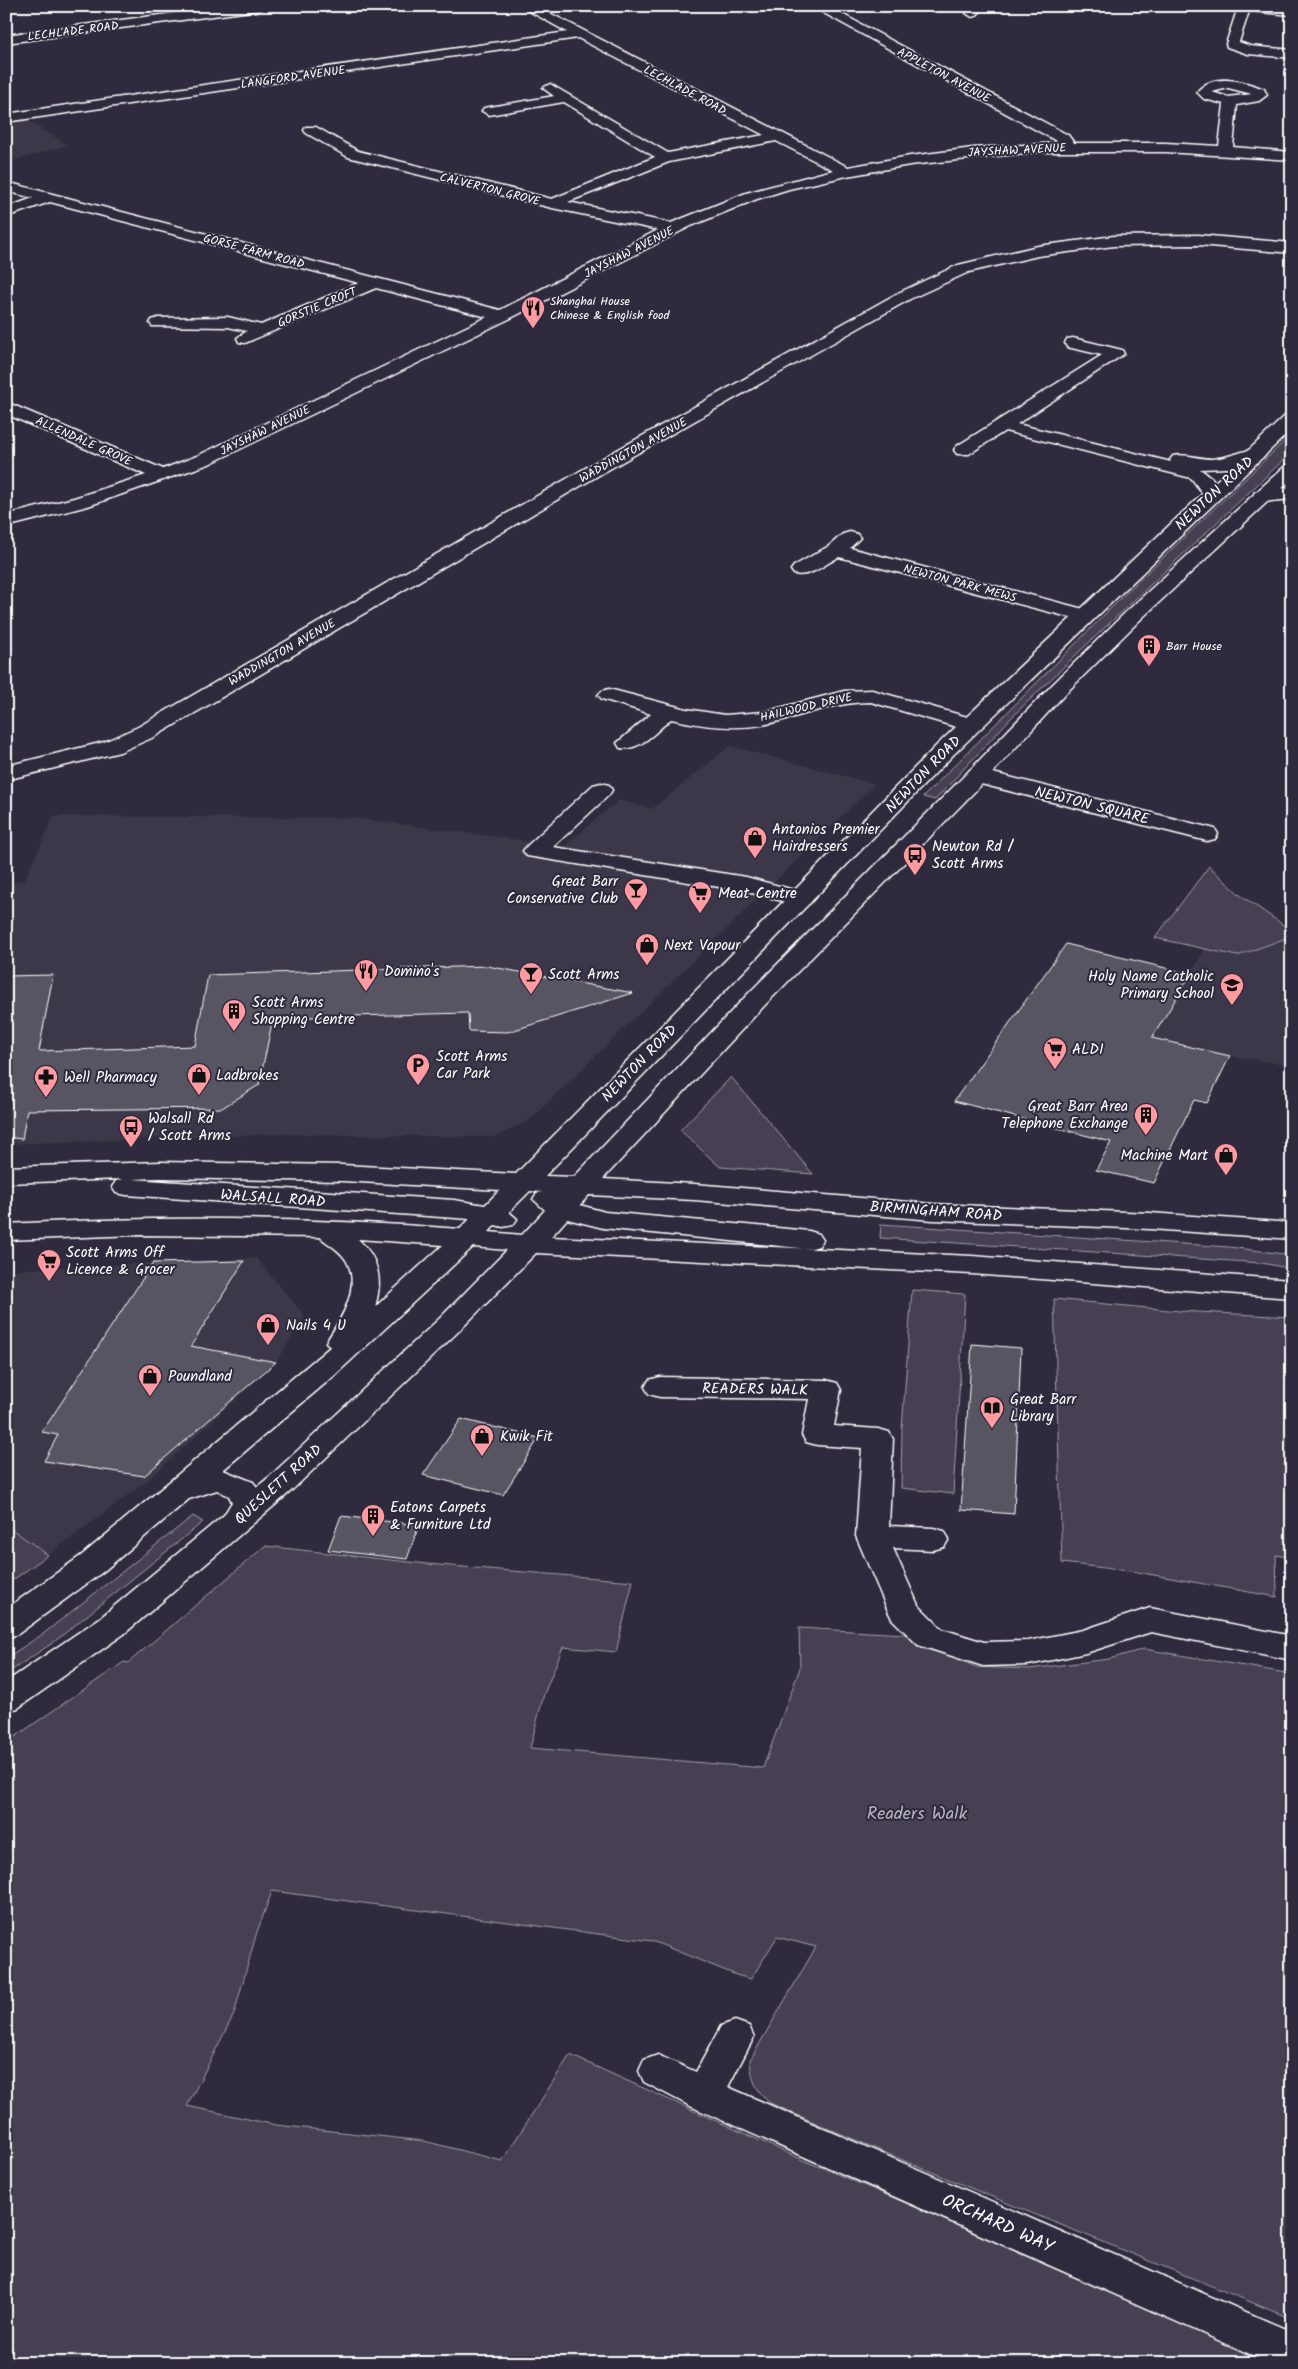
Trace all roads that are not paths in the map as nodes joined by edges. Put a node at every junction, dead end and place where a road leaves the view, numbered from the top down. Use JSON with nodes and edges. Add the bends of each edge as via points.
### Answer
{"nodes":[{"id":1,"x":259,"y":6,"type":"edge"},
{"id":2,"x":526,"y":6,"type":"edge"},
{"id":3,"x":817,"y":6,"type":"edge"},
{"id":4,"x":1228,"y":6,"type":"edge"},
{"id":5,"x":1244,"y":7,"type":"edge"},
{"id":6,"x":1292,"y":10,"type":"edge"},
{"id":7,"x":579,"y":34,"type":"junction"},
{"id":8,"x":6,"y":40,"type":"edge"},
{"id":9,"x":1292,"y":54,"type":"edge"},
{"id":10,"x":550,"y":88,"type":"dead end"},
{"id":11,"x":567,"y":98,"type":"junction"},
{"id":12,"x":1231,"y":100,"type":"dead end"},
{"id":13,"x":489,"y":111,"type":"dead end"},
{"id":14,"x":6,"y":118,"type":"edge"},
{"id":15,"x":336,"y":127,"type":"dead end"},
{"id":16,"x":774,"y":137,"type":"junction"},
{"id":17,"x":1069,"y":146,"type":"junction"},
{"id":18,"x":1226,"y":150,"type":"junction"},
{"id":19,"x":1292,"y":156,"type":"edge"},
{"id":20,"x":666,"y":158,"type":"junction"},
{"id":21,"x":845,"y":172,"type":"junction"},
{"id":22,"x":6,"y":186,"type":"edge"},
{"id":23,"x":49,"y":197,"type":"junction"},
{"id":24,"x":552,"y":204,"type":"junction"},
{"id":25,"x":6,"y":213,"type":"edge"},
{"id":26,"x":676,"y":228,"type":"junction"},
{"id":27,"x":1292,"y":248,"type":"edge"},
{"id":28,"x":373,"y":283,"type":"junction"},
{"id":29,"x":503,"y":316,"type":"junction"},
{"id":30,"x":158,"y":322,"type":"dead end"},
{"id":31,"x":262,"y":330,"type":"junction"},
{"id":32,"x":245,"y":338,"type":"dead end"},
{"id":33,"x":1073,"y":343,"type":"dead end"},
{"id":34,"x":6,"y":407,"type":"edge"},
{"id":35,"x":1292,"y":419,"type":"edge"},
{"id":36,"x":1005,"y":426,"type":"junction"},
{"id":37,"x":963,"y":450,"type":"dead end"},
{"id":38,"x":1258,"y":453,"type":"junction"},
{"id":39,"x":1123,"y":455,"type":"junction"},
{"id":40,"x":1292,"y":469,"type":"edge"},
{"id":41,"x":162,"y":475,"type":"junction"},
{"id":42,"x":1213,"y":494,"type":"junction"},
{"id":43,"x":1292,"y":494,"type":"edge"},
{"id":44,"x":1262,"y":496,"type":"junction"},
{"id":45,"x":6,"y":521,"type":"edge"},
{"id":46,"x":801,"y":570,"type":"dead end"},
{"id":47,"x":1084,"y":615,"type":"junction"},
{"id":48,"x":609,"y":695,"type":"dead end"},
{"id":49,"x":668,"y":711,"type":"junction"},
{"id":50,"x":970,"y":725,"type":"junction"},
{"id":51,"x":628,"y":743,"type":"dead end"},
{"id":52,"x":6,"y":773,"type":"edge"},
{"id":53,"x":978,"y":776,"type":"junction"},
{"id":54,"x":601,"y":790,"type":"dead end"},
{"id":55,"x":1207,"y":834,"type":"dead end"},
{"id":56,"x":802,"y":898,"type":"junction"},
{"id":57,"x":6,"y":1176,"type":"edge"},
{"id":58,"x":522,"y":1183,"type":"junction"},
{"id":59,"x":580,"y":1186,"type":"junction"},
{"id":60,"x":561,"y":1208,"type":"junction"},
{"id":61,"x":491,"y":1214,"type":"junction"},
{"id":62,"x":328,"y":1230,"type":"junction"},
{"id":63,"x":1292,"y":1231,"type":"edge"},
{"id":64,"x":6,"y":1232,"type":"edge"},
{"id":65,"x":467,"y":1237,"type":"junction"},
{"id":66,"x":529,"y":1244,"type":"junction"},
{"id":67,"x":972,"y":1265,"type":"junction"},
{"id":68,"x":1292,"y":1289,"type":"edge"},
{"id":69,"x":323,"y":1369,"type":"junction"},
{"id":70,"x":660,"y":1387,"type":"dead end"},
{"id":71,"x":176,"y":1493,"type":"junction"},
{"id":72,"x":235,"y":1522,"type":"junction"},
{"id":73,"x":872,"y":1536,"type":"junction"},
{"id":74,"x":933,"y":1540,"type":"dead end"},
{"id":75,"x":6,"y":1626,"type":"edge"},
{"id":76,"x":1292,"y":1648,"type":"edge"},
{"id":77,"x":6,"y":1699,"type":"edge"},
{"id":78,"x":735,"y":2037,"type":"dead end"},
{"id":79,"x":658,"y":2071,"type":"dead end"},
{"id":80,"x":704,"y":2094,"type":"junction"},
{"id":81,"x":1292,"y":2352,"type":"edge"}],
"edges":[{"from":1,"to":8,"type":"main road","name":"LECHLADE ROAD"},
{"from":2,"to":7,"type":"main road","name":"LECHLADE ROAD"},
{"from":3,"to":17,"type":"main road","name":"APPLETON AVENUE","via":[[1062,138]]},
{"from":4,"to":5,"type":"main road"},
{"from":5,"to":6,"type":"main road"},
{"from":5,"to":9,"type":"main road","via":[[1232,44],[1248,50]]},
{"from":7,"to":14,"type":"main road","name":"LANGFORD AVENUE"},
{"from":7,"to":16,"type":"main road","name":"LECHLADE ROAD"},
{"from":10,"to":11,"type":"main road"},
{"from":11,"to":13,"type":"main road"},
{"from":11,"to":20,"type":"main road"},
{"from":12,"to":18,"type":"main road"},
{"from":15,"to":24,"type":"main road","name":"CALVERTON GROVE","via":[[304,131],[353,154]]},
{"from":16,"to":20,"type":"main road"},
{"from":16,"to":21,"type":"main road","name":"LECHLADE ROAD"},
{"from":17,"to":18,"type":"main road","name":"JAYSHAW AVENUE"},
{"from":17,"to":21,"type":"main road","name":"JAYSHAW AVENUE","via":[[963,153]]},
{"from":18,"to":19,"type":"main road","name":"JAYSHAW AVENUE"},
{"from":20,"to":24,"type":"main road"},
{"from":21,"to":26,"type":"main road","name":"JAYSHAW AVENUE","via":[[784,186]]},
{"from":22,"to":23,"type":"main road","name":"GORSE FARM ROAD"},
{"from":23,"to":25,"type":"main road"},
{"from":23,"to":28,"type":"main road","name":"GORSE FARM ROAD"},
{"from":24,"to":26,"type":"main road","name":"CALVERTON GROVE"},
{"from":26,"to":29,"type":"main road","name":"JAYSHAW AVENUE"},
{"from":27,"to":52,"type":"main road","name":"WADDINGTON AVENUE","via":[[1198,240],[1114,241],[1038,251],[964,268],[904,296],[600,467],[146,732],[112,746]]},
{"from":28,"to":29,"type":"main road","name":"GORSE FARM ROAD"},
{"from":28,"to":31,"type":"main road","name":"GORSTIE CROFT"},
{"from":29,"to":41,"type":"main road","name":"JAYSHAW AVENUE","via":[[203,460]]},
{"from":30,"to":31,"type":"main road","name":"GORSTIE CROFT","via":[[228,322]]},
{"from":31,"to":32,"type":"main road","name":"GORSTIE CROFT"},
{"from":33,"to":36,"type":"main road","via":[[1116,354]]},
{"from":34,"to":41,"type":"main road","name":"ALLENDALE GROVE"},
{"from":35,"to":38,"type":"main road","name":"NEWTON ROAD"},
{"from":36,"to":37,"type":"main road"},
{"from":36,"to":39,"type":"main road"},
{"from":38,"to":39,"type":"main road","via":[[1228,464],[1210,465],[1151,454]]},
{"from":38,"to":42,"type":"main road","name":"NEWTON ROAD"},
{"from":39,"to":42,"type":"main road","via":[[1197,474]]},
{"from":40,"to":44,"type":"main road"},
{"from":41,"to":45,"type":"main road","name":"JAYSHAW AVENUE","via":[[43,513]]},
{"from":42,"to":47,"type":"main road","name":"NEWTON ROAD"},
{"from":43,"to":44,"type":"main road"},
{"from":44,"to":53,"type":"main road","via":[[1134,614]]},
{"from":46,"to":47,"type":"main road","name":"NEWTON PARK MEWS","via":[[843,544]]},
{"from":47,"to":50,"type":"main road","name":"NEWTON ROAD"},
{"from":48,"to":49,"type":"main road","name":"HAILWOOD DRIVE"},
{"from":49,"to":50,"type":"main road","name":"HAILWOOD DRIVE","via":[[698,718],[763,719],[845,696],[862,695]]},
{"from":49,"to":51,"type":"main road"},
{"from":50,"to":56,"type":"main road","name":"NEWTON ROAD"},
{"from":53,"to":55,"type":"main road","name":"NEWTON SQUARE"},
{"from":53,"to":59,"type":"main road","via":[[755,1001]]},
{"from":54,"to":56,"type":"main road","via":[[535,851],[746,884]]},
{"from":56,"to":58,"type":"main road","name":"NEWTON ROAD"},
{"from":57,"to":58,"type":"main road","name":"WALSALL ROAD","via":[[189,1171],[342,1173]]},
{"from":57,"to":61,"type":"main road","name":"WALSALL ROAD","via":[[241,1196],[454,1208]]},
{"from":58,"to":59,"type":"main road","name":"WALSALL ROAD"},
{"from":58,"to":60,"type":"main road"},
{"from":58,"to":61,"type":"main road","name":"NEWTON ROAD"},
{"from":59,"to":60,"type":"main road","name":"QUESLETT ROAD"},
{"from":59,"to":63,"type":"main road","name":"BIRMINGHAM ROAD","via":[[933,1212]]},
{"from":60,"to":66,"type":"main road","name":"QUESLETT ROAD"},
{"from":60,"to":67,"type":"main road","via":[[603,1220],[821,1241]]},
{"from":61,"to":65,"type":"main road","name":"NEWTON ROAD"},
{"from":61,"to":66,"type":"main road","name":"WALSALL ROAD","via":[[514,1226]]},
{"from":62,"to":64,"type":"main road","name":"WALSALL ROAD","via":[[195,1225]]},
{"from":62,"to":65,"type":"main road","name":"WALSALL ROAD"},
{"from":62,"to":69,"type":"main road","via":[[352,1248],[367,1280],[363,1303],[354,1325]]},
{"from":65,"to":66,"type":"main road","name":"WALSALL ROAD"},
{"from":65,"to":69,"type":"main road"},
{"from":66,"to":67,"type":"main road"},
{"from":66,"to":72,"type":"main road","name":"QUESLETT ROAD","via":[[443,1331],[279,1485]]},
{"from":67,"to":68,"type":"main road"},
{"from":69,"to":71,"type":"main road"},
{"from":70,"to":73,"type":"main road","name":"READERS WALK","via":[[826,1390],[817,1435],[878,1438]]},
{"from":71,"to":72,"type":"main road","via":[[219,1479],[242,1489],[248,1502]]},
{"from":71,"to":75,"type":"main road","via":[[93,1563]]},
{"from":72,"to":77,"type":"main road","name":"QUESLETT ROAD","via":[[112,1626]]},
{"from":73,"to":74,"type":"main road"},
{"from":73,"to":76,"type":"main road","name":"READERS WALK","via":[[904,1611],[930,1637],[983,1654],[1028,1653],[1086,1641],[1150,1620]]},
{"from":78,"to":80,"type":"main road"},
{"from":79,"to":80,"type":"main road","name":"ORCHARD WAY"},
{"from":80,"to":81,"type":"main road","name":"ORCHARD WAY"}]}
